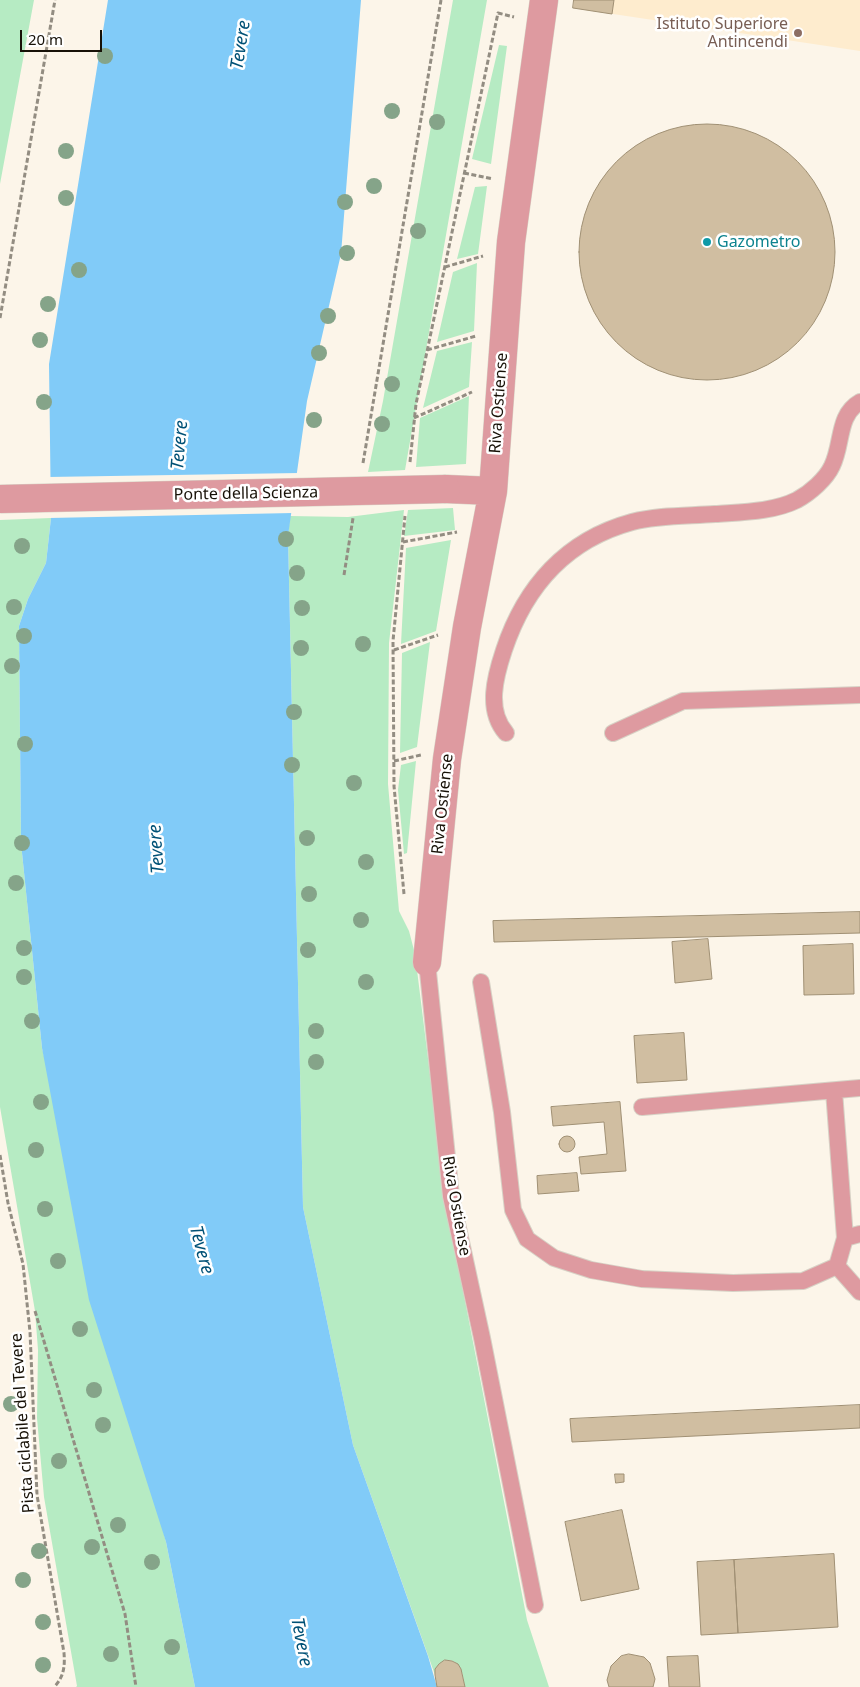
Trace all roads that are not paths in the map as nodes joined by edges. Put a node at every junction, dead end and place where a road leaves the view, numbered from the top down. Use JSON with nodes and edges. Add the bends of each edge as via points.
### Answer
{"nodes":[{"id":1,"x":544,"y":0,"type":"edge"},
{"id":2,"x":860,"y":402,"type":"edge"},
{"id":3,"x":493,"y":491,"type":"junction"},
{"id":4,"x":0,"y":499,"type":"edge"},
{"id":5,"x":860,"y":694,"type":"edge"},
{"id":6,"x":613,"y":733,"type":"dead end"},
{"id":7,"x":506,"y":734,"type":"dead end"},
{"id":8,"x":427,"y":962,"type":"joint"},
{"id":9,"x":481,"y":982,"type":"dead end"},
{"id":10,"x":860,"y":1088,"type":"edge"},
{"id":11,"x":834,"y":1091,"type":"junction"},
{"id":12,"x":642,"y":1107,"type":"dead end"},
{"id":13,"x":852,"y":1236,"type":"edge"},
{"id":14,"x":836,"y":1266,"type":"junction"},
{"id":15,"x":860,"y":1292,"type":"edge"},
{"id":16,"x":535,"y":1605,"type":"dead end"}],
"edges":[{"from":1,"to":3,"type":"street","name":"Riva Ostiense","via":[[511,242]]},
{"from":2,"to":7,"type":"lane","via":[[845,417],[839,447],[827,475],[798,500],[752,511],[633,522],[585,542],[551,568],[519,614],[500,661],[494,692],[496,718]]},
{"from":3,"to":4,"type":"street","name":"Ponte della Scienza","bridge":true,"via":[[446,489]]},
{"from":3,"to":8,"type":"street","name":"Riva Ostiense","via":[[448,750]]},
{"from":5,"to":6,"type":"lane","via":[[683,701]]},
{"from":8,"to":16,"type":"lane","name":"Riva Ostiense","via":[[451,1196]]},
{"from":9,"to":14,"type":"lane","via":[[502,1112],[513,1210],[527,1239],[554,1258],[591,1270],[642,1279],[732,1283],[803,1281]]},
{"from":10,"to":11,"type":"lane"},
{"from":11,"to":12,"type":"lane"},
{"from":11,"to":13,"type":"lane"},
{"from":13,"to":14,"type":"lane"},
{"from":14,"to":15,"type":"lane"}]}
